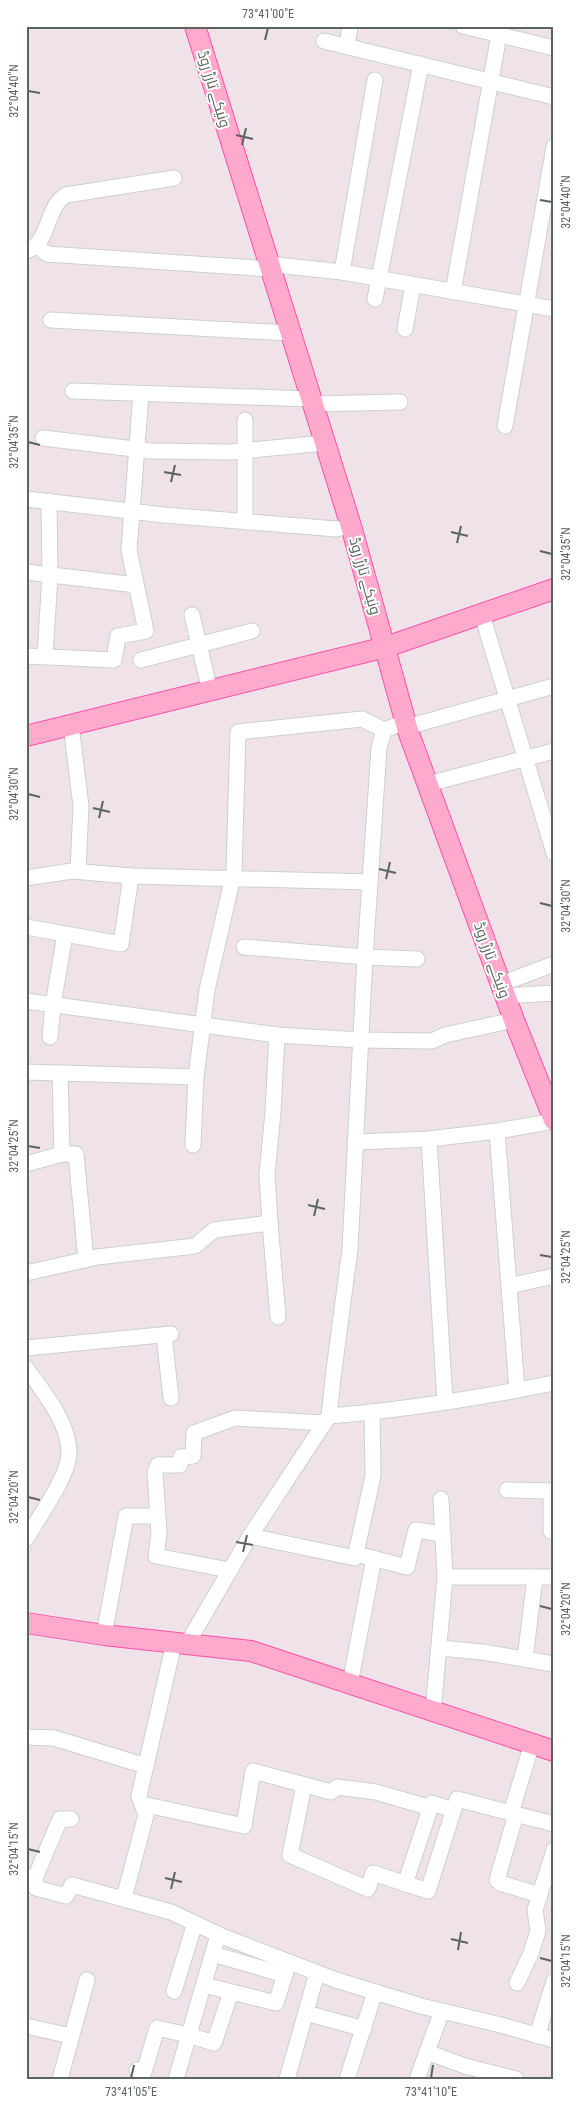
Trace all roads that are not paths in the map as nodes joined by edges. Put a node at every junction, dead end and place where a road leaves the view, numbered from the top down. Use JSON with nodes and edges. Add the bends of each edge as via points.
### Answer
{"nodes":[{"id":1,"x":195,"y":26,"type":"edge"},
{"id":2,"x":350,"y":26,"type":"edge"},
{"id":3,"x":463,"y":26,"type":"edge"},
{"id":4,"x":505,"y":33,"type":"edge"},
{"id":5,"x":324,"y":41,"type":"dead end"},
{"id":6,"x":346,"y":46,"type":"junction"},
{"id":7,"x":554,"y":48,"type":"edge"},
{"id":8,"x":421,"y":64,"type":"junction"},
{"id":9,"x":375,"y":80,"type":"dead end"},
{"id":10,"x":491,"y":82,"type":"junction"},
{"id":11,"x":554,"y":97,"type":"edge"},
{"id":12,"x":554,"y":147,"type":"edge"},
{"id":13,"x":174,"y":178,"type":"dead end"},
{"id":14,"x":31,"y":248,"type":"edge"},
{"id":15,"x":269,"y":267,"type":"junction"},
{"id":16,"x":342,"y":272,"type":"junction"},
{"id":17,"x":379,"y":279,"type":"junction"},
{"id":18,"x":413,"y":285,"type":"junction"},
{"id":19,"x":453,"y":292,"type":"junction"},
{"id":20,"x":375,"y":298,"type":"dead end"},
{"id":21,"x":526,"y":304,"type":"junction"},
{"id":22,"x":554,"y":309,"type":"edge"},
{"id":23,"x":50,"y":320,"type":"dead end"},
{"id":24,"x":405,"y":329,"type":"dead end"},
{"id":25,"x":290,"y":333,"type":"junction"},
{"id":26,"x":73,"y":390,"type":"dead end"},
{"id":27,"x":141,"y":394,"type":"junction"},
{"id":28,"x":311,"y":402,"type":"junction"},
{"id":29,"x":400,"y":402,"type":"dead end"},
{"id":30,"x":245,"y":420,"type":"dead end"},
{"id":31,"x":505,"y":426,"type":"dead end"},
{"id":32,"x":43,"y":438,"type":"dead end"},
{"id":33,"x":324,"y":443,"type":"junction"},
{"id":34,"x":137,"y":449,"type":"junction"},
{"id":35,"x":245,"y":451,"type":"junction"},
{"id":36,"x":26,"y":499,"type":"edge"},
{"id":37,"x":49,"y":501,"type":"junction"},
{"id":38,"x":133,"y":511,"type":"junction"},
{"id":39,"x":245,"y":522,"type":"junction"},
{"id":40,"x":351,"y":526,"type":"junction"},
{"id":41,"x":26,"y":572,"type":"edge"},
{"id":42,"x":50,"y":574,"type":"junction"},
{"id":43,"x":136,"y":585,"type":"junction"},
{"id":44,"x":554,"y":588,"type":"edge"},
{"id":45,"x":482,"y":615,"type":"junction"},
{"id":46,"x":192,"y":616,"type":"dead end"},
{"id":47,"x":252,"y":631,"type":"dead end"},
{"id":48,"x":199,"y":645,"type":"junction"},
{"id":49,"x":386,"y":647,"type":"junction"},
{"id":50,"x":26,"y":656,"type":"edge"},
{"id":51,"x":45,"y":656,"type":"junction"},
{"id":52,"x":141,"y":660,"type":"dead end"},
{"id":53,"x":554,"y":686,"type":"edge"},
{"id":54,"x":210,"y":692,"type":"junction"},
{"id":55,"x":507,"y":699,"type":"junction"},
{"id":56,"x":71,"y":725,"type":"junction"},
{"id":57,"x":406,"y":725,"type":"junction"},
{"id":58,"x":384,"y":730,"type":"junction"},
{"id":59,"x":26,"y":736,"type":"edge"},
{"id":60,"x":554,"y":751,"type":"edge"},
{"id":61,"x":525,"y":759,"type":"junction"},
{"id":62,"x":428,"y":784,"type":"junction"},
{"id":63,"x":554,"y":853,"type":"edge"},
{"id":64,"x":78,"y":871,"type":"junction"},
{"id":65,"x":130,"y":876,"type":"junction"},
{"id":66,"x":26,"y":878,"type":"edge"},
{"id":67,"x":233,"y":879,"type":"junction"},
{"id":68,"x":370,"y":882,"type":"junction"},
{"id":69,"x":26,"y":927,"type":"edge"},
{"id":70,"x":65,"y":934,"type":"junction"},
{"id":71,"x":244,"y":947,"type":"dead end"},
{"id":72,"x":365,"y":957,"type":"junction"},
{"id":73,"x":417,"y":959,"type":"dead end"},
{"id":74,"x":554,"y":964,"type":"edge"},
{"id":75,"x":503,"y":990,"type":"junction"},
{"id":76,"x":554,"y":993,"type":"edge"},
{"id":77,"x":26,"y":1001,"type":"edge"},
{"id":78,"x":53,"y":1005,"type":"junction"},
{"id":79,"x":514,"y":1020,"type":"junction"},
{"id":80,"x":202,"y":1025,"type":"junction"},
{"id":81,"x":277,"y":1035,"type":"junction"},
{"id":82,"x":50,"y":1037,"type":"dead end"},
{"id":83,"x":361,"y":1040,"type":"junction"},
{"id":84,"x":26,"y":1072,"type":"edge"},
{"id":85,"x":60,"y":1073,"type":"junction"},
{"id":86,"x":196,"y":1077,"type":"junction"},
{"id":87,"x":546,"y":1081,"type":"edge"},
{"id":88,"x":554,"y":1120,"type":"edge"},
{"id":89,"x":497,"y":1131,"type":"junction"},
{"id":90,"x":429,"y":1139,"type":"junction"},
{"id":91,"x":355,"y":1142,"type":"junction"},
{"id":92,"x":193,"y":1145,"type":"dead end"},
{"id":93,"x":62,"y":1154,"type":"junction"},
{"id":94,"x":26,"y":1164,"type":"edge"},
{"id":95,"x":270,"y":1223,"type":"junction"},
{"id":96,"x":86,"y":1260,"type":"junction"},
{"id":97,"x":26,"y":1273,"type":"edge"},
{"id":98,"x":554,"y":1276,"type":"edge"},
{"id":99,"x":509,"y":1286,"type":"junction"},
{"id":100,"x":278,"y":1317,"type":"dead end"},
{"id":101,"x":26,"y":1348,"type":"edge"},
{"id":102,"x":26,"y":1368,"type":"edge"},
{"id":103,"x":554,"y":1383,"type":"edge"},
{"id":104,"x":516,"y":1390,"type":"junction"},
{"id":105,"x":170,"y":1398,"type":"dead end"},
{"id":106,"x":445,"y":1402,"type":"junction"},
{"id":107,"x":372,"y":1412,"type":"junction"},
{"id":108,"x":327,"y":1419,"type":"junction"},
{"id":109,"x":507,"y":1490,"type":"dead end"},
{"id":110,"x":552,"y":1491,"type":"edge"},
{"id":111,"x":441,"y":1499,"type":"dead end"},
{"id":112,"x":158,"y":1516,"type":"junction"},
{"id":113,"x":551,"y":1531,"type":"dead end"},
{"id":114,"x":443,"y":1534,"type":"junction"},
{"id":115,"x":250,"y":1536,"type":"junction"},
{"id":116,"x":26,"y":1539,"type":"edge"},
{"id":117,"x":356,"y":1554,"type":"junction"},
{"id":118,"x":374,"y":1558,"type":"junction"},
{"id":119,"x":229,"y":1570,"type":"junction"},
{"id":120,"x":446,"y":1576,"type":"junction"},
{"id":121,"x":535,"y":1577,"type":"junction"},
{"id":122,"x":554,"y":1577,"type":"edge"},
{"id":123,"x":26,"y":1623,"type":"edge"},
{"id":124,"x":104,"y":1635,"type":"junction"},
{"id":125,"x":180,"y":1643,"type":"junction"},
{"id":126,"x":440,"y":1648,"type":"junction"},
{"id":127,"x":525,"y":1659,"type":"junction"},
{"id":128,"x":554,"y":1664,"type":"edge"},
{"id":129,"x":350,"y":1684,"type":"junction"},
{"id":130,"x":433,"y":1712,"type":"junction"},
{"id":131,"x":26,"y":1737,"type":"edge"},
{"id":132,"x":532,"y":1744,"type":"junction"},
{"id":133,"x":554,"y":1751,"type":"edge"},
{"id":134,"x":146,"y":1766,"type":"junction"},
{"id":135,"x":304,"y":1785,"type":"junction"},
{"id":136,"x":142,"y":1804,"type":"junction"},
{"id":137,"x":431,"y":1808,"type":"junction"},
{"id":138,"x":453,"y":1810,"type":"junction"},
{"id":139,"x":514,"y":1814,"type":"junction"},
{"id":140,"x":71,"y":1819,"type":"dead end"},
{"id":141,"x":554,"y":1824,"type":"edge"},
{"id":142,"x":554,"y":1850,"type":"edge"},
{"id":143,"x":31,"y":1877,"type":"edge"},
{"id":144,"x":404,"y":1884,"type":"junction"},
{"id":145,"x":539,"y":1895,"type":"junction"},
{"id":146,"x":124,"y":1898,"type":"junction"},
{"id":147,"x":194,"y":1924,"type":"junction"},
{"id":148,"x":218,"y":1934,"type":"junction"},
{"id":149,"x":213,"y":1954,"type":"junction"},
{"id":150,"x":287,"y":1968,"type":"junction"},
{"id":151,"x":317,"y":1973,"type":"junction"},
{"id":152,"x":87,"y":1980,"type":"dead end"},
{"id":153,"x":554,"y":1981,"type":"edge"},
{"id":154,"x":517,"y":1983,"type":"dead end"},
{"id":155,"x":204,"y":1985,"type":"junction"},
{"id":156,"x":174,"y":1991,"type":"dead end"},
{"id":157,"x":231,"y":1992,"type":"junction"},
{"id":158,"x":375,"y":1992,"type":"junction"},
{"id":159,"x":442,"y":2011,"type":"junction"},
{"id":160,"x":306,"y":2013,"type":"junction"},
{"id":161,"x":26,"y":2026,"type":"edge"},
{"id":162,"x":364,"y":2029,"type":"junction"},
{"id":163,"x":188,"y":2035,"type":"junction"},
{"id":164,"x":71,"y":2036,"type":"junction"},
{"id":165,"x":537,"y":2036,"type":"junction"},
{"id":166,"x":554,"y":2040,"type":"edge"},
{"id":167,"x":427,"y":2052,"type":"junction"},
{"id":168,"x":137,"y":2072,"type":"edge"},
{"id":169,"x":60,"y":2079,"type":"edge"},
{"id":170,"x":176,"y":2079,"type":"edge"},
{"id":171,"x":287,"y":2079,"type":"edge"},
{"id":172,"x":347,"y":2079,"type":"edge"},
{"id":173,"x":417,"y":2079,"type":"edge"},
{"id":174,"x":516,"y":2079,"type":"edge"}],
"edges":[{"from":1,"to":15,"type":"main road","name":"ونیکے تارڑ روڈ"},
{"from":2,"to":6,"type":"street"},
{"from":3,"to":4,"type":"street"},
{"from":4,"to":7,"type":"street"},
{"from":4,"to":10,"type":"street"},
{"from":5,"to":6,"type":"street"},
{"from":6,"to":8,"type":"street"},
{"from":8,"to":10,"type":"street"},
{"from":8,"to":17,"type":"street"},
{"from":9,"to":16,"type":"street"},
{"from":10,"to":11,"type":"street"},
{"from":10,"to":19,"type":"street"},
{"from":12,"to":21,"type":"street"},
{"from":13,"to":14,"type":"street","via":[[66,195],[58,200],[41,241]]},
{"from":14,"to":15,"type":"street","via":[[47,254]]},
{"from":15,"to":16,"type":"street"},
{"from":15,"to":25,"type":"main road","name":"ونیکے تارڑ روڈ"},
{"from":16,"to":17,"type":"street"},
{"from":17,"to":18,"type":"street"},
{"from":17,"to":20,"type":"street"},
{"from":18,"to":19,"type":"street"},
{"from":18,"to":24,"type":"street"},
{"from":19,"to":21,"type":"street"},
{"from":21,"to":22,"type":"street"},
{"from":21,"to":31,"type":"street"},
{"from":23,"to":25,"type":"street"},
{"from":25,"to":28,"type":"main road","name":"ونیکے تارڑ روڈ"},
{"from":26,"to":27,"type":"street"},
{"from":27,"to":28,"type":"street"},
{"from":27,"to":34,"type":"street"},
{"from":28,"to":29,"type":"street"},
{"from":28,"to":33,"type":"main road","name":"ونیکے تارڑ روڈ"},
{"from":30,"to":35,"type":"street"},
{"from":32,"to":34,"type":"street"},
{"from":33,"to":35,"type":"street"},
{"from":33,"to":40,"type":"main road","name":"ونیکے تارڑ روڈ"},
{"from":34,"to":35,"type":"street"},
{"from":34,"to":38,"type":"street"},
{"from":35,"to":39,"type":"street"},
{"from":36,"to":37,"type":"street"},
{"from":37,"to":38,"type":"street"},
{"from":37,"to":42,"type":"street"},
{"from":38,"to":39,"type":"street"},
{"from":38,"to":43,"type":"street","via":[[129,550]]},
{"from":39,"to":40,"type":"street","via":[[336,529]]},
{"from":40,"to":49,"type":"main road","name":"ونیکے تارڑ روڈ"},
{"from":41,"to":42,"type":"street"},
{"from":42,"to":43,"type":"street"},
{"from":42,"to":51,"type":"street"},
{"from":43,"to":51,"type":"street","via":[[146,631],[118,636],[114,660]]},
{"from":44,"to":45,"type":"main road"},
{"from":45,"to":49,"type":"main road"},
{"from":45,"to":55,"type":"street"},
{"from":46,"to":48,"type":"street"},
{"from":47,"to":48,"type":"street"},
{"from":48,"to":52,"type":"street"},
{"from":48,"to":54,"type":"street"},
{"from":49,"to":54,"type":"main road"},
{"from":49,"to":57,"type":"main road","name":"ونیکے تارڑ روڈ"},
{"from":50,"to":51,"type":"street"},
{"from":53,"to":55,"type":"street"},
{"from":54,"to":56,"type":"main road"},
{"from":55,"to":57,"type":"street"},
{"from":55,"to":61,"type":"street"},
{"from":56,"to":59,"type":"main road"},
{"from":56,"to":64,"type":"street","via":[[81,806]]},
{"from":57,"to":58,"type":"street"},
{"from":57,"to":62,"type":"main road","name":"ونیکے تارڑ روڈ"},
{"from":58,"to":67,"type":"street","via":[[362,719],[238,732]]},
{"from":58,"to":68,"type":"street","via":[[379,748]]},
{"from":60,"to":61,"type":"street"},
{"from":61,"to":62,"type":"street"},
{"from":61,"to":63,"type":"street"},
{"from":62,"to":75,"type":"main road","name":"ونیکے تارڑ روڈ"},
{"from":64,"to":65,"type":"street"},
{"from":64,"to":66,"type":"street"},
{"from":65,"to":67,"type":"street"},
{"from":65,"to":70,"type":"street","via":[[121,944]]},
{"from":67,"to":68,"type":"street"},
{"from":67,"to":80,"type":"street"},
{"from":68,"to":72,"type":"street"},
{"from":69,"to":70,"type":"street"},
{"from":70,"to":78,"type":"street"},
{"from":71,"to":72,"type":"street"},
{"from":72,"to":73,"type":"street"},
{"from":72,"to":83,"type":"street"},
{"from":74,"to":75,"type":"street"},
{"from":75,"to":76,"type":"street"},
{"from":75,"to":79,"type":"main road","name":"ونیکے تارڑ روڈ"},
{"from":77,"to":78,"type":"street"},
{"from":78,"to":80,"type":"street"},
{"from":78,"to":82,"type":"street"},
{"from":79,"to":83,"type":"street","via":[[445,1035],[432,1041]]},
{"from":79,"to":87,"type":"main road","name":"ونیکے تارڑ روڈ"},
{"from":80,"to":81,"type":"street"},
{"from":80,"to":86,"type":"street"},
{"from":81,"to":83,"type":"street"},
{"from":81,"to":95,"type":"street","via":[[274,1112],[267,1174]]},
{"from":83,"to":91,"type":"street"},
{"from":84,"to":85,"type":"street"},
{"from":85,"to":86,"type":"street"},
{"from":85,"to":93,"type":"street"},
{"from":86,"to":92,"type":"street"},
{"from":87,"to":88,"type":"main road","name":"ونیکے تارڑ روڈ"},
{"from":88,"to":89,"type":"street"},
{"from":89,"to":90,"type":"street"},
{"from":89,"to":99,"type":"street"},
{"from":90,"to":91,"type":"street"},
{"from":90,"to":106,"type":"street"},
{"from":91,"to":108,"type":"street","via":[[350,1249]]},
{"from":93,"to":94,"type":"street"},
{"from":93,"to":96,"type":"street","via":[[76,1154]]},
{"from":95,"to":96,"type":"street","via":[[214,1230],[195,1246]]},
{"from":95,"to":100,"type":"street"},
{"from":96,"to":97,"type":"street"},
{"from":98,"to":99,"type":"street"},
{"from":99,"to":104,"type":"street"},
{"from":101,"to":105,"type":"street","via":[[167,1334]]},
{"from":102,"to":116,"type":"street","via":[[58,1414],[67,1440],[68,1459],[63,1474]]},
{"from":103,"to":104,"type":"street"},
{"from":104,"to":106,"type":"street"},
{"from":106,"to":107,"type":"street"},
{"from":107,"to":108,"type":"street"},
{"from":107,"to":117,"type":"street","via":[[372,1476]]},
{"from":108,"to":112,"type":"street","via":[[235,1418],[194,1433],[194,1456],[181,1457],[180,1465],[158,1465]]},
{"from":108,"to":115,"type":"street"},
{"from":109,"to":110,"type":"street"},
{"from":110,"to":113,"type":"street"},
{"from":111,"to":114,"type":"street"},
{"from":112,"to":119,"type":"street","via":[[156,1556]]},
{"from":112,"to":124,"type":"street","via":[[126,1516]]},
{"from":114,"to":118,"type":"street","via":[[416,1530],[407,1566]]},
{"from":114,"to":120,"type":"street"},
{"from":115,"to":117,"type":"street","via":[[355,1558]]},
{"from":115,"to":119,"type":"street"},
{"from":117,"to":118,"type":"street"},
{"from":118,"to":129,"type":"street"},
{"from":119,"to":125,"type":"street"},
{"from":120,"to":121,"type":"street"},
{"from":120,"to":126,"type":"street"},
{"from":121,"to":122,"type":"street"},
{"from":121,"to":127,"type":"street"},
{"from":123,"to":124,"type":"main road"},
{"from":124,"to":125,"type":"main road"},
{"from":125,"to":129,"type":"main road","via":[[251,1651]]},
{"from":125,"to":134,"type":"street"},
{"from":126,"to":127,"type":"street"},
{"from":126,"to":130,"type":"street"},
{"from":127,"to":128,"type":"street"},
{"from":129,"to":130,"type":"main road"},
{"from":130,"to":132,"type":"main road"},
{"from":131,"to":134,"type":"street","via":[[54,1738]]},
{"from":132,"to":133,"type":"main road"},
{"from":132,"to":139,"type":"street"},
{"from":134,"to":136,"type":"street","via":[[139,1796]]},
{"from":135,"to":136,"type":"street","via":[[253,1771],[244,1826]]},
{"from":135,"to":137,"type":"street","via":[[331,1792],[337,1787],[376,1792]]},
{"from":135,"to":144,"type":"street","via":[[290,1855],[368,1889],[373,1873]]},
{"from":136,"to":146,"type":"street","via":[[146,1815]]},
{"from":137,"to":138,"type":"street","via":[[432,1803]]},
{"from":137,"to":144,"type":"street"},
{"from":138,"to":139,"type":"street","via":[[457,1799]]},
{"from":138,"to":144,"type":"street","via":[[428,1892]]},
{"from":139,"to":141,"type":"street"},
{"from":139,"to":145,"type":"street","via":[[497,1880]]},
{"from":140,"to":143,"type":"street","via":[[60,1819]]},
{"from":142,"to":145,"type":"street"},
{"from":143,"to":146,"type":"street","via":[[36,1888],[66,1896],[72,1885]]},
{"from":145,"to":154,"type":"street","via":[[535,1910],[538,1931]]},
{"from":146,"to":147,"type":"street","via":[[171,1912]]},
{"from":147,"to":148,"type":"street"},
{"from":147,"to":156,"type":"street"},
{"from":148,"to":149,"type":"street"},
{"from":148,"to":150,"type":"street"},
{"from":149,"to":150,"type":"street"},
{"from":149,"to":155,"type":"street"},
{"from":150,"to":151,"type":"street"},
{"from":150,"to":157,"type":"street","via":[[276,2003]]},
{"from":151,"to":158,"type":"street"},
{"from":151,"to":160,"type":"street"},
{"from":152,"to":164,"type":"street"},
{"from":153,"to":165,"type":"street"},
{"from":155,"to":157,"type":"street"},
{"from":155,"to":163,"type":"street"},
{"from":157,"to":163,"type":"street","via":[[214,2043]]},
{"from":158,"to":159,"type":"street"},
{"from":158,"to":162,"type":"street"},
{"from":159,"to":165,"type":"street"},
{"from":159,"to":167,"type":"street"},
{"from":160,"to":162,"type":"street"},
{"from":160,"to":171,"type":"street"},
{"from":161,"to":164,"type":"street"},
{"from":162,"to":172,"type":"street"},
{"from":163,"to":168,"type":"street","via":[[157,2028],[144,2072]]},
{"from":163,"to":170,"type":"street"},
{"from":164,"to":169,"type":"street"},
{"from":165,"to":166,"type":"street"},
{"from":167,"to":173,"type":"street"},
{"from":167,"to":174,"type":"street"}]}
